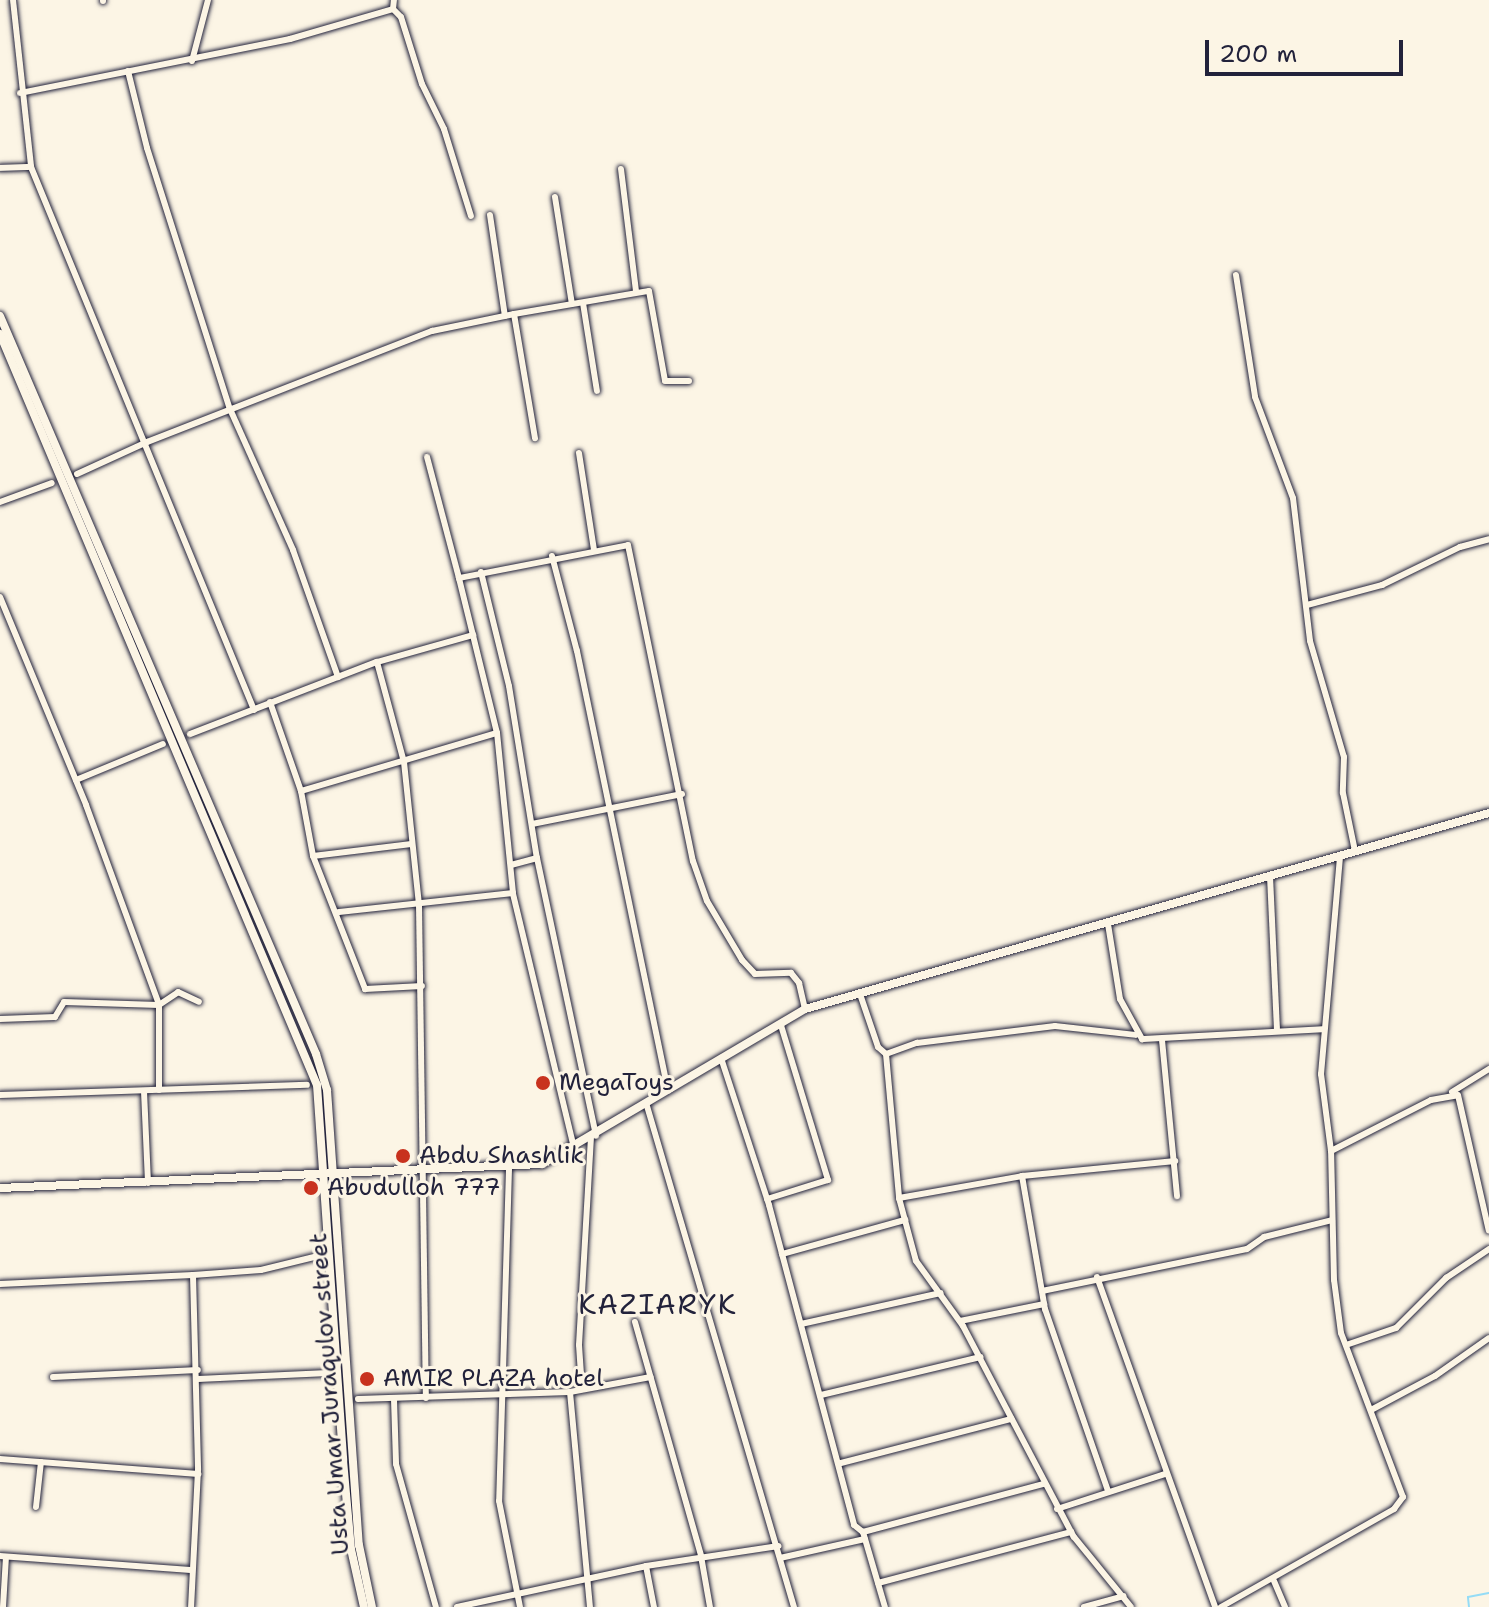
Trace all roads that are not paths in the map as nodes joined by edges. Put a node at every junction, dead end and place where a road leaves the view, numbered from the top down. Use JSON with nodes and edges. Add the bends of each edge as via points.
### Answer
{"nodes":[{"id":1,"x":13,"y":0,"type":"edge"},
{"id":2,"x":208,"y":0,"type":"edge"},
{"id":3,"x":394,"y":0,"type":"edge"},
{"id":4,"x":393,"y":9,"type":"junction"},
{"id":5,"x":192,"y":61,"type":"junction"},
{"id":6,"x":128,"y":71,"type":"junction"},
{"id":7,"x":20,"y":93,"type":"junction"},
{"id":8,"x":31,"y":167,"type":"junction"},
{"id":9,"x":0,"y":168,"type":"edge"},
{"id":10,"x":621,"y":169,"type":"dead end"},
{"id":11,"x":555,"y":197,"type":"dead end"},
{"id":12,"x":490,"y":215,"type":"dead end"},
{"id":13,"x":471,"y":216,"type":"dead end"},
{"id":14,"x":1236,"y":275,"type":"dead end"},
{"id":15,"x":636,"y":292,"type":"junction"},
{"id":16,"x":583,"y":303,"type":"junction"},
{"id":17,"x":572,"y":304,"type":"junction"},
{"id":18,"x":514,"y":314,"type":"junction"},
{"id":19,"x":0,"y":316,"type":"edge"},
{"id":20,"x":505,"y":316,"type":"junction"},
{"id":21,"x":0,"y":334,"type":"edge"},
{"id":22,"x":689,"y":381,"type":"dead end"},
{"id":23,"x":597,"y":391,"type":"dead end"},
{"id":24,"x":230,"y":409,"type":"junction"},
{"id":25,"x":535,"y":438,"type":"dead end"},
{"id":26,"x":147,"y":442,"type":"junction"},
{"id":27,"x":579,"y":453,"type":"dead end"},
{"id":28,"x":427,"y":457,"type":"dead end"},
{"id":29,"x":77,"y":474,"type":"dead end"},
{"id":30,"x":52,"y":483,"type":"dead end"},
{"id":31,"x":0,"y":502,"type":"edge"},
{"id":32,"x":1489,"y":539,"type":"edge"},
{"id":33,"x":594,"y":550,"type":"junction"},
{"id":34,"x":552,"y":556,"type":"junction"},
{"id":35,"x":481,"y":572,"type":"junction"},
{"id":36,"x":459,"y":578,"type":"junction"},
{"id":37,"x":0,"y":597,"type":"edge"},
{"id":38,"x":1307,"y":605,"type":"junction"},
{"id":39,"x":473,"y":635,"type":"junction"},
{"id":40,"x":377,"y":662,"type":"junction"},
{"id":41,"x":338,"y":677,"type":"junction"},
{"id":42,"x":270,"y":702,"type":"junction"},
{"id":43,"x":254,"y":710,"type":"junction"},
{"id":44,"x":497,"y":733,"type":"junction"},
{"id":45,"x":190,"y":734,"type":"dead end"},
{"id":46,"x":163,"y":744,"type":"dead end"},
{"id":47,"x":404,"y":762,"type":"junction"},
{"id":48,"x":76,"y":780,"type":"junction"},
{"id":49,"x":301,"y":791,"type":"junction"},
{"id":50,"x":682,"y":794,"type":"junction"},
{"id":51,"x":607,"y":808,"type":"junction"},
{"id":52,"x":1489,"y":813,"type":"edge"},
{"id":53,"x":532,"y":824,"type":"junction"},
{"id":54,"x":411,"y":844,"type":"junction"},
{"id":55,"x":1355,"y":851,"type":"junction"},
{"id":56,"x":313,"y":856,"type":"junction"},
{"id":57,"x":1340,"y":857,"type":"junction"},
{"id":58,"x":537,"y":858,"type":"junction"},
{"id":59,"x":511,"y":865,"type":"junction"},
{"id":60,"x":1270,"y":876,"type":"junction"},
{"id":61,"x":513,"y":893,"type":"junction"},
{"id":62,"x":419,"y":901,"type":"junction"},
{"id":63,"x":339,"y":912,"type":"junction"},
{"id":64,"x":1108,"y":924,"type":"junction"},
{"id":65,"x":422,"y":986,"type":"junction"},
{"id":66,"x":860,"y":994,"type":"junction"},
{"id":67,"x":199,"y":1002,"type":"dead end"},
{"id":68,"x":159,"y":1005,"type":"junction"},
{"id":69,"x":805,"y":1009,"type":"junction"},
{"id":70,"x":0,"y":1019,"type":"edge"},
{"id":71,"x":781,"y":1025,"type":"junction"},
{"id":72,"x":1277,"y":1029,"type":"junction"},
{"id":73,"x":1324,"y":1029,"type":"junction"},
{"id":74,"x":1136,"y":1035,"type":"junction"},
{"id":75,"x":1162,"y":1040,"type":"junction"},
{"id":76,"x":886,"y":1054,"type":"junction"},
{"id":77,"x":722,"y":1061,"type":"junction"},
{"id":78,"x":1489,"y":1069,"type":"edge"},
{"id":79,"x":307,"y":1085,"type":"dead end"},
{"id":80,"x":159,"y":1090,"type":"junction"},
{"id":81,"x":144,"y":1091,"type":"junction"},
{"id":82,"x":668,"y":1091,"type":"junction"},
{"id":83,"x":1452,"y":1092,"type":"junction"},
{"id":84,"x":0,"y":1095,"type":"edge"},
{"id":85,"x":647,"y":1106,"type":"junction"},
{"id":86,"x":594,"y":1137,"type":"junction"},
{"id":87,"x":574,"y":1148,"type":"junction"},
{"id":88,"x":1331,"y":1151,"type":"junction"},
{"id":89,"x":1175,"y":1161,"type":"junction"},
{"id":90,"x":509,"y":1169,"type":"junction"},
{"id":91,"x":423,"y":1172,"type":"junction"},
{"id":92,"x":329,"y":1176,"type":"junction"},
{"id":93,"x":1022,"y":1176,"type":"junction"},
{"id":94,"x":148,"y":1183,"type":"junction"},
{"id":95,"x":0,"y":1188,"type":"edge"},
{"id":96,"x":1177,"y":1196,"type":"dead end"},
{"id":97,"x":899,"y":1198,"type":"junction"},
{"id":98,"x":767,"y":1199,"type":"junction"},
{"id":99,"x":905,"y":1220,"type":"junction"},
{"id":100,"x":1332,"y":1220,"type":"junction"},
{"id":101,"x":1489,"y":1231,"type":"edge"},
{"id":102,"x":1489,"y":1249,"type":"edge"},
{"id":103,"x":782,"y":1254,"type":"junction"},
{"id":104,"x":322,"y":1255,"type":"dead end"},
{"id":105,"x":193,"y":1275,"type":"junction"},
{"id":106,"x":1097,"y":1277,"type":"junction"},
{"id":107,"x":0,"y":1284,"type":"edge"},
{"id":108,"x":1042,"y":1291,"type":"junction"},
{"id":109,"x":941,"y":1293,"type":"junction"},
{"id":110,"x":1044,"y":1304,"type":"junction"},
{"id":111,"x":960,"y":1321,"type":"junction"},
{"id":112,"x":635,"y":1322,"type":"dead end"},
{"id":113,"x":801,"y":1324,"type":"junction"},
{"id":114,"x":1489,"y":1338,"type":"edge"},
{"id":115,"x":1346,"y":1345,"type":"junction"},
{"id":116,"x":981,"y":1357,"type":"junction"},
{"id":117,"x":198,"y":1370,"type":"junction"},
{"id":118,"x":328,"y":1373,"type":"dead end"},
{"id":119,"x":53,"y":1377,"type":"dead end"},
{"id":120,"x":651,"y":1377,"type":"junction"},
{"id":121,"x":198,"y":1379,"type":"junction"},
{"id":122,"x":582,"y":1389,"type":"junction"},
{"id":123,"x":570,"y":1392,"type":"junction"},
{"id":124,"x":501,"y":1395,"type":"junction"},
{"id":125,"x":821,"y":1395,"type":"junction"},
{"id":126,"x":426,"y":1398,"type":"junction"},
{"id":127,"x":358,"y":1399,"type":"dead end"},
{"id":128,"x":394,"y":1399,"type":"junction"},
{"id":129,"x":1371,"y":1410,"type":"junction"},
{"id":130,"x":1011,"y":1419,"type":"junction"},
{"id":131,"x":0,"y":1459,"type":"edge"},
{"id":132,"x":41,"y":1462,"type":"junction"},
{"id":133,"x":841,"y":1463,"type":"junction"},
{"id":134,"x":198,"y":1474,"type":"junction"},
{"id":135,"x":1165,"y":1474,"type":"junction"},
{"id":136,"x":1044,"y":1484,"type":"junction"},
{"id":137,"x":1108,"y":1491,"type":"junction"},
{"id":138,"x":36,"y":1507,"type":"dead end"},
{"id":139,"x":1057,"y":1509,"type":"junction"},
{"id":140,"x":1071,"y":1532,"type":"junction"},
{"id":141,"x":864,"y":1536,"type":"junction"},
{"id":142,"x":778,"y":1546,"type":"junction"},
{"id":143,"x":3,"y":1556,"type":"edge"},
{"id":144,"x":701,"y":1556,"type":"junction"},
{"id":145,"x":780,"y":1558,"type":"junction"},
{"id":146,"x":646,"y":1566,"type":"junction"},
{"id":147,"x":190,"y":1570,"type":"junction"},
{"id":148,"x":1274,"y":1581,"type":"junction"},
{"id":149,"x":584,"y":1583,"type":"junction"},
{"id":150,"x":878,"y":1583,"type":"junction"},
{"id":151,"x":517,"y":1594,"type":"junction"},
{"id":152,"x":1124,"y":1596,"type":"junction"},
{"id":153,"x":3,"y":1607,"type":"edge"},
{"id":154,"x":191,"y":1607,"type":"edge"},
{"id":155,"x":364,"y":1607,"type":"edge"},
{"id":156,"x":372,"y":1607,"type":"edge"},
{"id":157,"x":436,"y":1607,"type":"edge"},
{"id":158,"x":457,"y":1607,"type":"edge"},
{"id":159,"x":520,"y":1607,"type":"edge"},
{"id":160,"x":590,"y":1607,"type":"edge"},
{"id":161,"x":654,"y":1607,"type":"edge"},
{"id":162,"x":710,"y":1607,"type":"edge"},
{"id":163,"x":794,"y":1607,"type":"edge"},
{"id":164,"x":885,"y":1607,"type":"edge"},
{"id":165,"x":1084,"y":1607,"type":"edge"},
{"id":166,"x":1131,"y":1607,"type":"edge"},
{"id":167,"x":1218,"y":1607,"type":"edge"},
{"id":168,"x":1285,"y":1607,"type":"edge"}],
"edges":[{"from":1,"to":7,"type":"street"},
{"from":2,"to":5,"type":"street"},
{"from":3,"to":4,"type":"street"},
{"from":4,"to":5,"type":"street"},
{"from":4,"to":13,"type":"street","via":[[440,117]]},
{"from":5,"to":6,"type":"street"},
{"from":6,"to":7,"type":"street"},
{"from":6,"to":24,"type":"street","via":[[147,148]]},
{"from":7,"to":8,"type":"street"},
{"from":8,"to":9,"type":"street"},
{"from":8,"to":26,"type":"street"},
{"from":10,"to":15,"type":"street"},
{"from":11,"to":17,"type":"street"},
{"from":12,"to":20,"type":"street"},
{"from":14,"to":38,"type":"street","via":[[1255,397],[1293,498]]},
{"from":15,"to":16,"type":"street"},
{"from":15,"to":22,"type":"street","via":[[653,296],[665,381]]},
{"from":16,"to":17,"type":"street"},
{"from":16,"to":23,"type":"street"},
{"from":17,"to":18,"type":"street"},
{"from":18,"to":20,"type":"street"},
{"from":18,"to":25,"type":"street"},
{"from":19,"to":92,"type":"main road","via":[[316,1054],[327,1090]]},
{"from":20,"to":24,"type":"street","via":[[432,331]]},
{"from":21,"to":92,"type":"main road","via":[[308,1054]]},
{"from":24,"to":26,"type":"street"},
{"from":24,"to":41,"type":"street","via":[[293,550]]},
{"from":26,"to":29,"type":"street"},
{"from":26,"to":43,"type":"street"},
{"from":27,"to":33,"type":"street"},
{"from":28,"to":36,"type":"street"},
{"from":30,"to":31,"type":"street"},
{"from":32,"to":38,"type":"street","via":[[1460,547],[1382,585]]},
{"from":33,"to":34,"type":"street"},
{"from":33,"to":50,"type":"street","via":[[628,545]]},
{"from":34,"to":35,"type":"street"},
{"from":34,"to":51,"type":"street","via":[[577,651]]},
{"from":35,"to":36,"type":"street"},
{"from":35,"to":53,"type":"street","via":[[509,686]]},
{"from":36,"to":39,"type":"street"},
{"from":37,"to":48,"type":"street"},
{"from":38,"to":55,"type":"street","via":[[1310,641],[1344,757],[1343,793]]},
{"from":39,"to":40,"type":"street"},
{"from":39,"to":44,"type":"street"},
{"from":40,"to":41,"type":"street"},
{"from":40,"to":47,"type":"street"},
{"from":41,"to":42,"type":"street"},
{"from":42,"to":43,"type":"street"},
{"from":42,"to":49,"type":"street"},
{"from":43,"to":45,"type":"street"},
{"from":44,"to":47,"type":"street"},
{"from":44,"to":59,"type":"street"},
{"from":46,"to":48,"type":"street"},
{"from":47,"to":49,"type":"street"},
{"from":47,"to":54,"type":"street"},
{"from":48,"to":68,"type":"street"},
{"from":49,"to":56,"type":"street"},
{"from":50,"to":51,"type":"street"},
{"from":50,"to":69,"type":"street","via":[[693,861],[707,901],[755,974],[791,973]]},
{"from":51,"to":53,"type":"street"},
{"from":51,"to":82,"type":"street"},
{"from":52,"to":55,"type":"main road"},
{"from":53,"to":58,"type":"street"},
{"from":54,"to":56,"type":"street"},
{"from":54,"to":62,"type":"street"},
{"from":55,"to":57,"type":"main road"},
{"from":56,"to":63,"type":"street"},
{"from":57,"to":60,"type":"main road"},
{"from":57,"to":73,"type":"street"},
{"from":58,"to":59,"type":"street"},
{"from":58,"to":86,"type":"street"},
{"from":59,"to":61,"type":"street"},
{"from":60,"to":64,"type":"main road"},
{"from":60,"to":72,"type":"street"},
{"from":61,"to":62,"type":"street"},
{"from":61,"to":87,"type":"street"},
{"from":62,"to":63,"type":"street"},
{"from":62,"to":65,"type":"street"},
{"from":63,"to":65,"type":"street","via":[[365,989]]},
{"from":64,"to":66,"type":"main road"},
{"from":64,"to":74,"type":"street","via":[[1120,999]]},
{"from":65,"to":91,"type":"street"},
{"from":66,"to":69,"type":"main road"},
{"from":66,"to":76,"type":"street","via":[[878,1047]]},
{"from":67,"to":68,"type":"street","via":[[178,992]]},
{"from":68,"to":70,"type":"street","via":[[64,1002],[55,1017]]},
{"from":68,"to":80,"type":"street"},
{"from":69,"to":71,"type":"main road"},
{"from":71,"to":77,"type":"main road"},
{"from":71,"to":98,"type":"street","via":[[828,1180]]},
{"from":72,"to":73,"type":"street"},
{"from":72,"to":75,"type":"street"},
{"from":73,"to":88,"type":"street","via":[[1321,1074]]},
{"from":74,"to":75,"type":"street"},
{"from":74,"to":76,"type":"street","via":[[1055,1026],[917,1043]]},
{"from":75,"to":89,"type":"street"},
{"from":76,"to":97,"type":"street"},
{"from":77,"to":82,"type":"main road"},
{"from":77,"to":98,"type":"street"},
{"from":78,"to":83,"type":"street"},
{"from":79,"to":80,"type":"street"},
{"from":80,"to":81,"type":"street"},
{"from":81,"to":84,"type":"street"},
{"from":81,"to":94,"type":"street"},
{"from":82,"to":85,"type":"main road"},
{"from":83,"to":88,"type":"street"},
{"from":83,"to":101,"type":"street","via":[[1466,1116]]},
{"from":85,"to":86,"type":"main road"},
{"from":85,"to":142,"type":"street"},
{"from":86,"to":87,"type":"main road"},
{"from":86,"to":122,"type":"street","via":[[579,1345]]},
{"from":87,"to":90,"type":"main road","via":[[542,1164]]},
{"from":88,"to":100,"type":"street"},
{"from":89,"to":93,"type":"street"},
{"from":89,"to":96,"type":"street"},
{"from":90,"to":91,"type":"main road"},
{"from":90,"to":124,"type":"street"},
{"from":91,"to":92,"type":"main road"},
{"from":91,"to":126,"type":"street"},
{"from":92,"to":94,"type":"main road"},
{"from":92,"to":155,"type":"main road","name":"Usta Umar Juraqulov street","via":[[348,1519]]},
{"from":92,"to":156,"type":"main road","name":"Usta Umar Juraqulov street","via":[[359,1545]]},
{"from":93,"to":97,"type":"street"},
{"from":93,"to":108,"type":"street"},
{"from":94,"to":95,"type":"main road"},
{"from":97,"to":99,"type":"street"},
{"from":98,"to":103,"type":"street"},
{"from":99,"to":103,"type":"street"},
{"from":99,"to":109,"type":"street","via":[[916,1261]]},
{"from":100,"to":106,"type":"street","via":[[1264,1237],[1247,1249]]},
{"from":100,"to":115,"type":"street","via":[[1335,1302]]},
{"from":102,"to":115,"type":"street","via":[[1446,1278],[1396,1328]]},
{"from":103,"to":113,"type":"street"},
{"from":104,"to":105,"type":"street","via":[[261,1270]]},
{"from":105,"to":107,"type":"street"},
{"from":105,"to":117,"type":"street"},
{"from":106,"to":108,"type":"street"},
{"from":106,"to":135,"type":"street"},
{"from":108,"to":110,"type":"street"},
{"from":109,"to":111,"type":"street"},
{"from":109,"to":113,"type":"street"},
{"from":110,"to":111,"type":"street"},
{"from":110,"to":137,"type":"street"},
{"from":111,"to":116,"type":"street"},
{"from":112,"to":120,"type":"street"},
{"from":113,"to":125,"type":"street"},
{"from":114,"to":129,"type":"street","via":[[1435,1376]]},
{"from":115,"to":129,"type":"street"},
{"from":116,"to":125,"type":"street"},
{"from":116,"to":130,"type":"street"},
{"from":117,"to":119,"type":"street"},
{"from":117,"to":121,"type":"street"},
{"from":118,"to":121,"type":"street"},
{"from":120,"to":122,"type":"street"},
{"from":120,"to":144,"type":"street"},
{"from":121,"to":134,"type":"street"},
{"from":122,"to":123,"type":"street"},
{"from":123,"to":124,"type":"street"},
{"from":123,"to":149,"type":"street"},
{"from":124,"to":126,"type":"street"},
{"from":124,"to":151,"type":"street","via":[[499,1501]]},
{"from":125,"to":133,"type":"street"},
{"from":126,"to":128,"type":"street"},
{"from":127,"to":128,"type":"street"},
{"from":128,"to":157,"type":"street","via":[[396,1464]]},
{"from":129,"to":148,"type":"street","via":[[1402,1489],[1400,1505]]},
{"from":130,"to":133,"type":"street"},
{"from":130,"to":136,"type":"street"},
{"from":131,"to":132,"type":"street"},
{"from":132,"to":134,"type":"street"},
{"from":132,"to":138,"type":"street"},
{"from":133,"to":141,"type":"street","via":[[854,1525]]},
{"from":134,"to":147,"type":"street"},
{"from":135,"to":137,"type":"street"},
{"from":135,"to":167,"type":"street"},
{"from":136,"to":139,"type":"street"},
{"from":136,"to":141,"type":"street"},
{"from":137,"to":139,"type":"street"},
{"from":139,"to":140,"type":"street"},
{"from":140,"to":150,"type":"street"},
{"from":140,"to":152,"type":"street"},
{"from":141,"to":145,"type":"street"},
{"from":141,"to":150,"type":"street"},
{"from":142,"to":144,"type":"street"},
{"from":142,"to":145,"type":"street"},
{"from":143,"to":147,"type":"street"},
{"from":143,"to":153,"type":"street"},
{"from":144,"to":146,"type":"street"},
{"from":144,"to":162,"type":"street"},
{"from":145,"to":163,"type":"street"},
{"from":146,"to":149,"type":"street"},
{"from":146,"to":161,"type":"street"},
{"from":147,"to":154,"type":"street"},
{"from":148,"to":167,"type":"street"},
{"from":148,"to":168,"type":"street"},
{"from":149,"to":151,"type":"street"},
{"from":149,"to":160,"type":"street"},
{"from":150,"to":164,"type":"street"},
{"from":151,"to":158,"type":"street"},
{"from":151,"to":159,"type":"street"},
{"from":152,"to":165,"type":"street"},
{"from":152,"to":166,"type":"street"}]}
